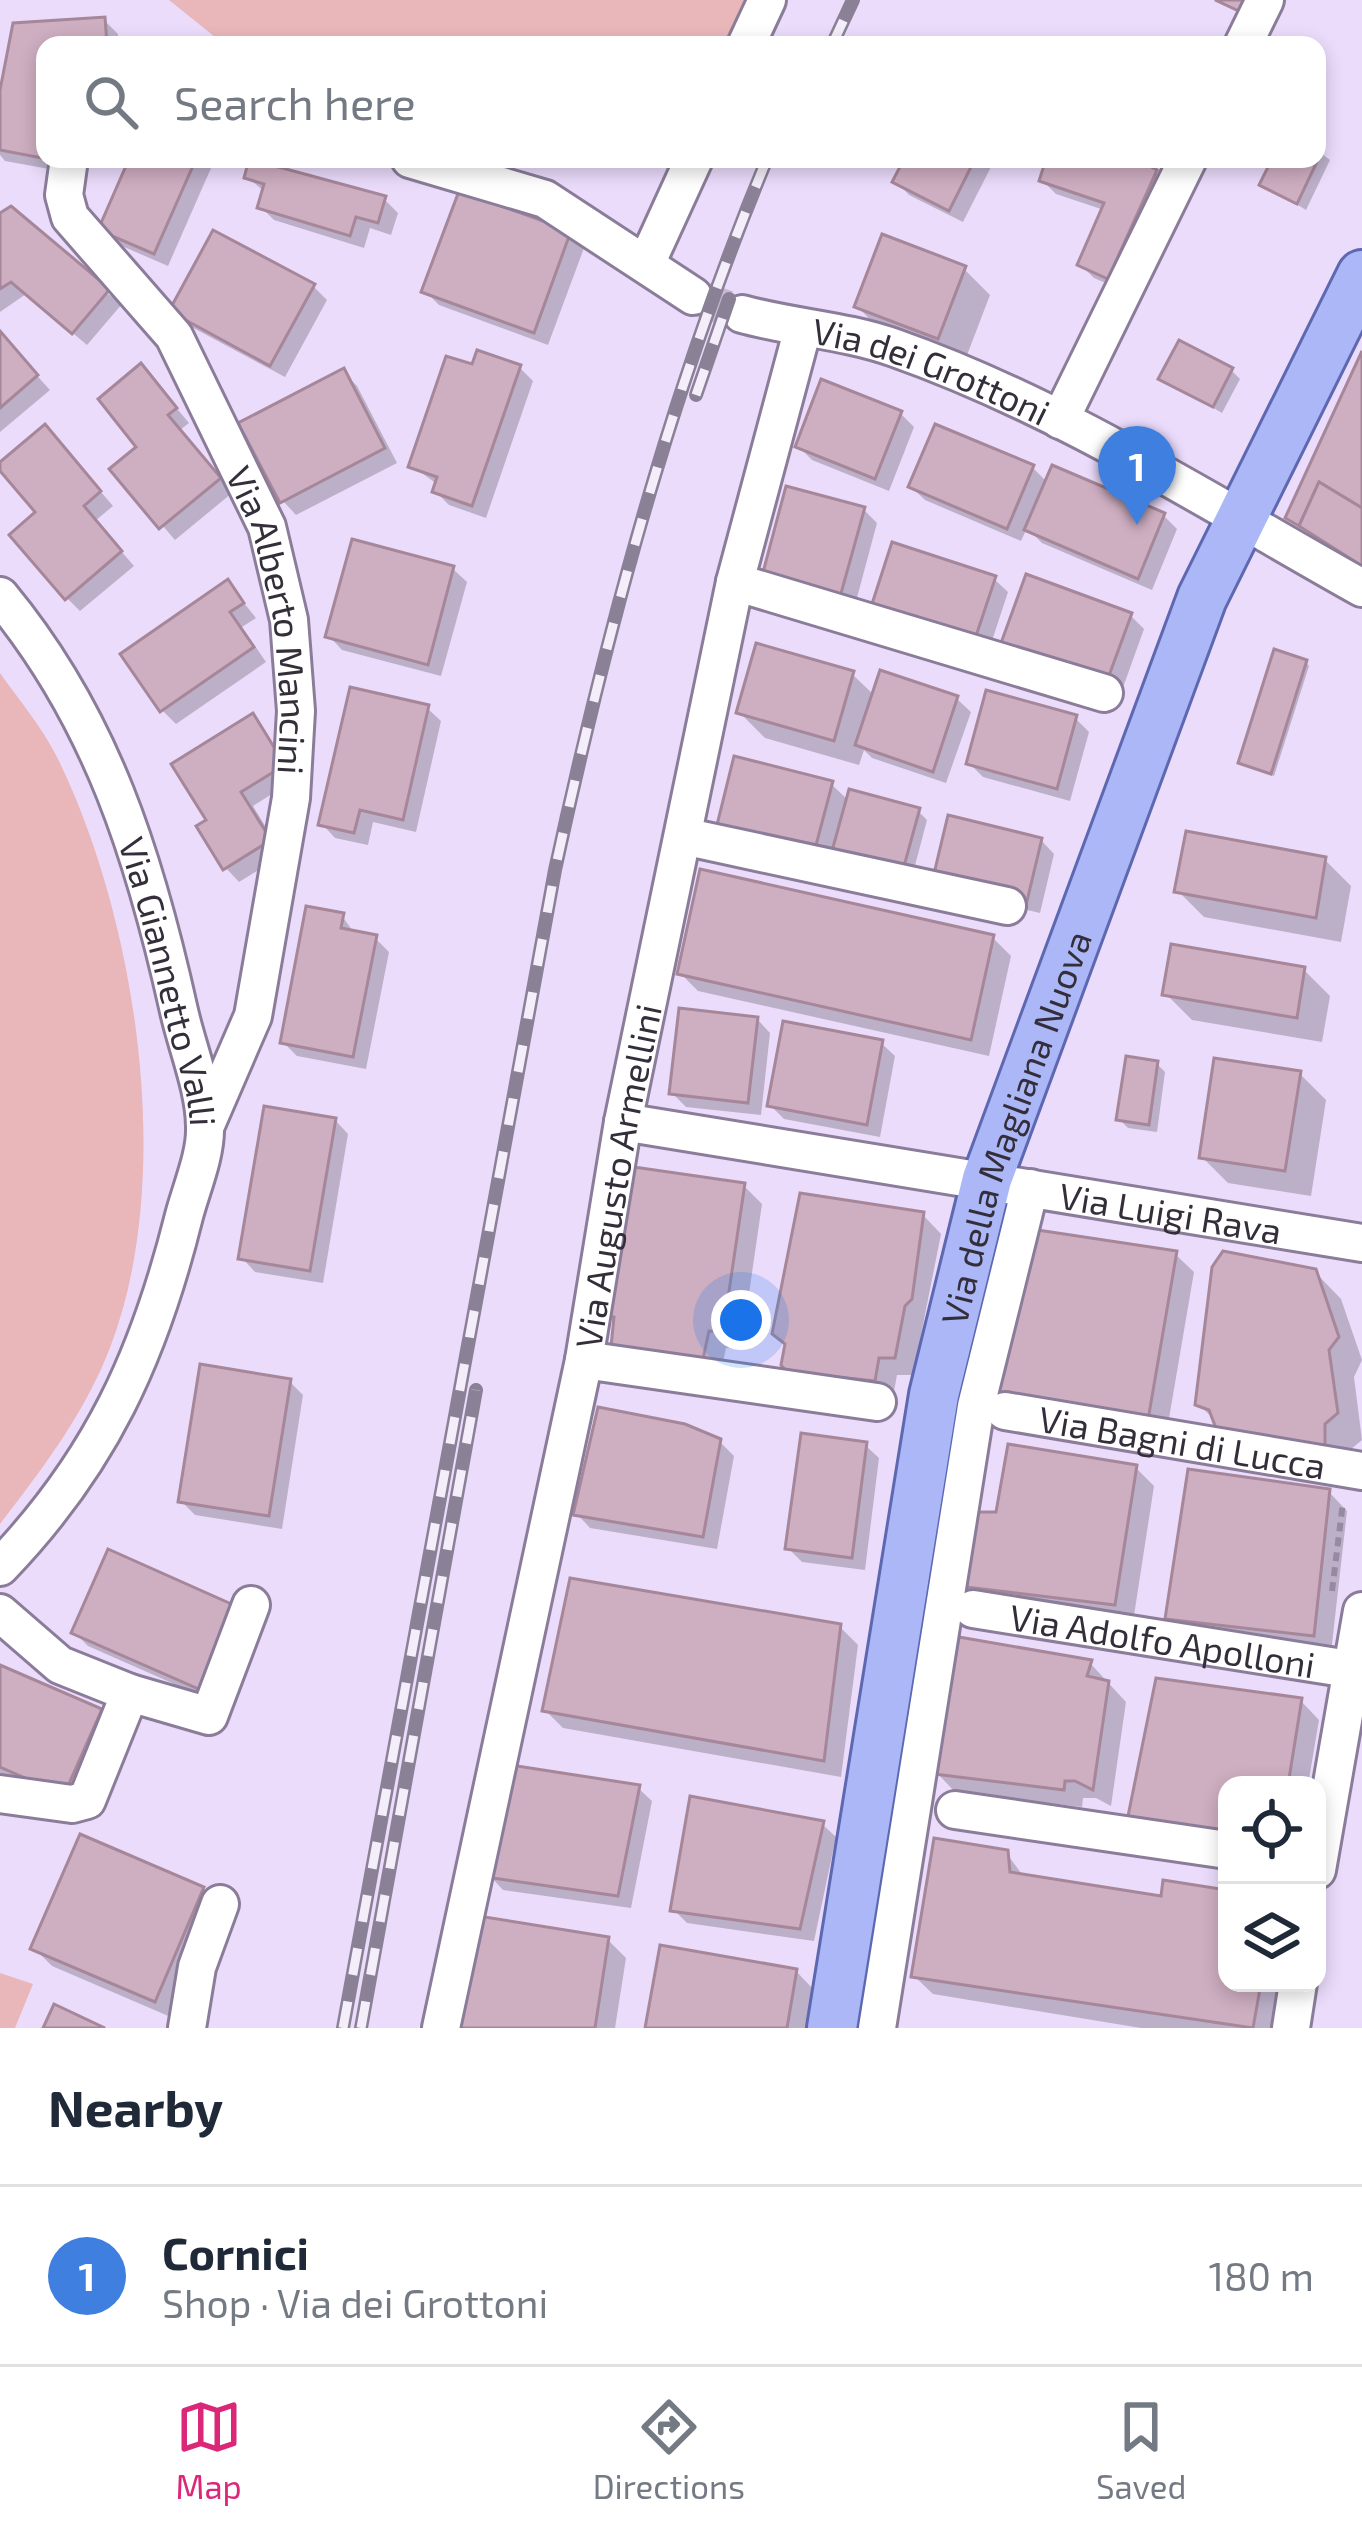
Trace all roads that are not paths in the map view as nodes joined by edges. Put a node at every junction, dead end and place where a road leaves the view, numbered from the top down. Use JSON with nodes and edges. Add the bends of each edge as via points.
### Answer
{"nodes":[{"id":1,"x":767,"y":0,"type":"edge"},
{"id":2,"x":1265,"y":0,"type":"edge"},
{"id":3,"x":750,"y":36,"type":"edge"},
{"id":4,"x":1248,"y":36,"type":"edge"},
{"id":5,"x":68,"y":168,"type":"edge"},
{"id":6,"x":440,"y":168,"type":"edge"},
{"id":7,"x":690,"y":168,"type":"edge"},
{"id":8,"x":1184,"y":168,"type":"edge"},
{"id":9,"x":646,"y":264,"type":"junction"},
{"id":10,"x":1362,"y":275,"type":"edge"},
{"id":11,"x":693,"y":296,"type":"tunnel mouth"},
{"id":12,"x":742,"y":314,"type":"tunnel mouth"},
{"id":13,"x":803,"y":328,"type":"junction"},
{"id":14,"x":1060,"y":420,"type":"junction"},
{"id":15,"x":1239,"y":519,"type":"junction"},
{"id":16,"x":735,"y":582,"type":"junction"},
{"id":17,"x":1362,"y":587,"type":"edge"},
{"id":18,"x":0,"y":596,"type":"edge"},
{"id":19,"x":1104,"y":693,"type":"dead end"},
{"id":20,"x":683,"y":836,"type":"junction"},
{"id":21,"x":1007,"y":906,"type":"dead end"},
{"id":22,"x":623,"y":1122,"type":"junction"},
{"id":23,"x":206,"y":1127,"type":"junction"},
{"id":24,"x":1008,"y":1183,"type":"junction"},
{"id":25,"x":1362,"y":1243,"type":"edge"},
{"id":26,"x":584,"y":1360,"type":"junction"},
{"id":27,"x":878,"y":1402,"type":"dead end"},
{"id":28,"x":1005,"y":1411,"type":"dead end"},
{"id":29,"x":1353,"y":1479,"type":"edge"},
{"id":30,"x":0,"y":1567,"type":"edge"},
{"id":31,"x":251,"y":1605,"type":"dead end"},
{"id":32,"x":974,"y":1609,"type":"dead end"},
{"id":33,"x":0,"y":1612,"type":"edge"},
{"id":34,"x":1353,"y":1631,"type":"edge"},
{"id":35,"x":130,"y":1693,"type":"junction"},
{"id":36,"x":0,"y":1794,"type":"edge"},
{"id":37,"x":1326,"y":1807,"type":"edge"},
{"id":38,"x":955,"y":1810,"type":"dead end"},
{"id":39,"x":1218,"y":1849,"type":"edge"},
{"id":40,"x":220,"y":1904,"type":"dead end"},
{"id":41,"x":1297,"y":1992,"type":"edge"},
{"id":42,"x":187,"y":2028,"type":"edge"},
{"id":43,"x":441,"y":2028,"type":"edge"},
{"id":44,"x":832,"y":2028,"type":"edge"},
{"id":45,"x":877,"y":2028,"type":"edge"},
{"id":46,"x":1291,"y":2028,"type":"edge"}],
"edges":[{"from":1,"to":3,"type":"street"},
{"from":2,"to":4,"type":"street"},
{"from":5,"to":23,"type":"street","name":"Via Alberto Mancini","via":[[70,217],[174,336],[267,526],[289,620],[291,798],[253,1016]]},
{"from":6,"to":9,"type":"street","via":[[545,199]]},
{"from":7,"to":9,"type":"street"},
{"from":8,"to":14,"type":"street"},
{"from":9,"to":11,"type":"street"},
{"from":10,"to":15,"type":"main road","name":"Via della Magliana Nuova"},
{"from":12,"to":13,"type":"street","name":"Via dei Grottoni"},
{"from":13,"to":14,"type":"street","name":"Via dei Grottoni","via":[[895,348]]},
{"from":13,"to":16,"type":"street","name":"Via Augusto Armellini"},
{"from":14,"to":15,"type":"street","name":"Via dei Grottoni"},
{"from":15,"to":17,"type":"street","name":"Via dei Grottoni"},
{"from":15,"to":24,"type":"main road","name":"Via della Magliana Nuova","via":[[1156,715]]},
{"from":16,"to":19,"type":"street"},
{"from":16,"to":20,"type":"street","name":"Via Augusto Armellini"},
{"from":18,"to":23,"type":"street","name":"Via Giannetto Valli","via":[[64,683],[125,808],[160,919]]},
{"from":20,"to":21,"type":"street"},
{"from":20,"to":22,"type":"street","name":"Via Augusto Armellini"},
{"from":22,"to":24,"type":"street","name":"Via Luigi Rava"},
{"from":22,"to":26,"type":"street","name":"Via Augusto Armellini"},
{"from":23,"to":30,"type":"street","name":"Via Giannetto Valli","via":[[163,1299],[136,1371],[81,1470]]},
{"from":24,"to":25,"type":"street","name":"Via Luigi Rava"},
{"from":24,"to":44,"type":"main road","name":"Via della Magliana Nuova","via":[[934,1395]]},
{"from":24,"to":45,"type":"street","name":"Via della Magliana Nuova"},
{"from":26,"to":27,"type":"street"},
{"from":26,"to":43,"type":"street","name":"Via Augusto Armellini"},
{"from":28,"to":29,"type":"street","name":"Via Bagni di Lucca"},
{"from":31,"to":35,"type":"street","via":[[209,1716]]},
{"from":32,"to":34,"type":"street","name":"Via Adolfo Apolloni"},
{"from":33,"to":35,"type":"street","via":[[60,1665]]},
{"from":34,"to":37,"type":"street"},
{"from":35,"to":36,"type":"street","via":[[88,1800]]},
{"from":38,"to":39,"type":"street"},
{"from":40,"to":42,"type":"street","via":[[197,1967]]},
{"from":41,"to":46,"type":"street"}]}
